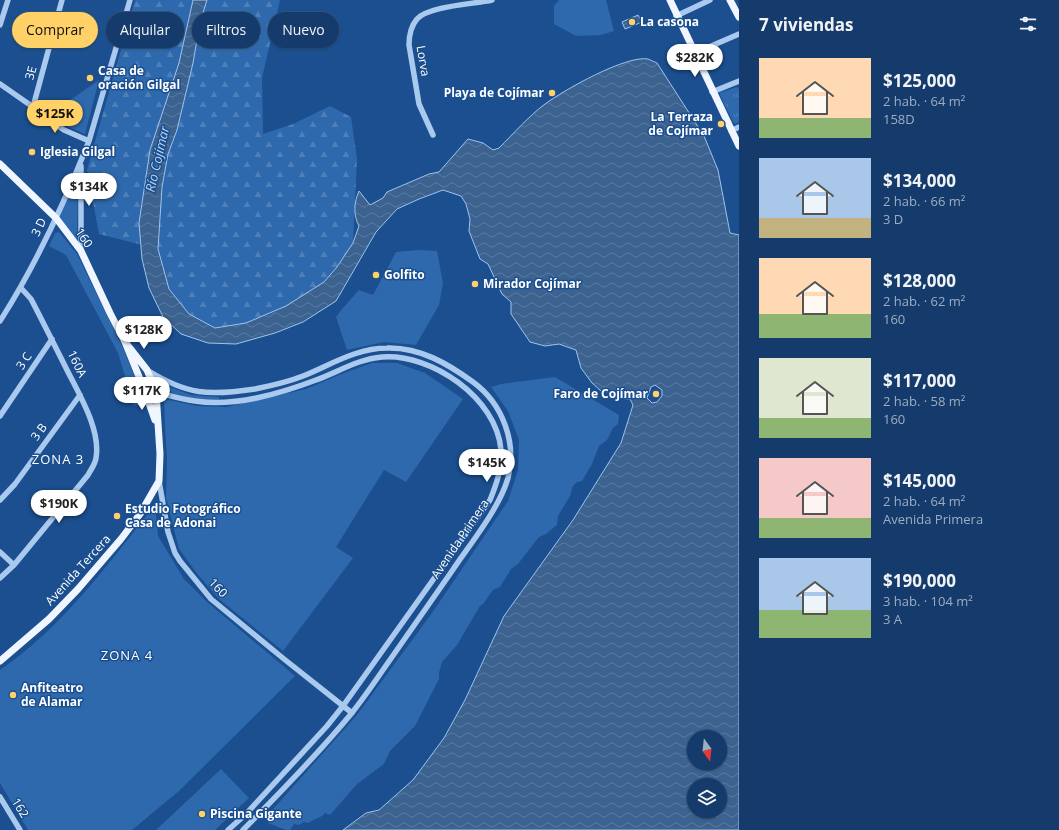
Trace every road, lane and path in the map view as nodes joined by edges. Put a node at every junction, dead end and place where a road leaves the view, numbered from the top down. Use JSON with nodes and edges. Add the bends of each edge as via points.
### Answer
{"nodes":[{"id":1,"x":8,"y":0,"type":"edge"},
{"id":2,"x":62,"y":0,"type":"edge"},
{"id":3,"x":130,"y":0,"type":"edge"},
{"id":4,"x":492,"y":0,"type":"edge"},
{"id":5,"x":670,"y":0,"type":"edge"},
{"id":6,"x":710,"y":0,"type":"edge"},
{"id":7,"x":730,"y":0,"type":"edge"},
{"id":8,"x":2,"y":10,"type":"edge"},
{"id":9,"x":676,"y":16,"type":"junction"},
{"id":10,"x":739,"y":17,"type":"edge"},
{"id":11,"x":0,"y":25,"type":"edge"},
{"id":12,"x":739,"y":34,"type":"edge"},
{"id":13,"x":694,"y":54,"type":"junction"},
{"id":14,"x":681,"y":59,"type":"dead end"},
{"id":15,"x":739,"y":81,"type":"edge"},
{"id":16,"x":0,"y":84,"type":"edge"},
{"id":17,"x":712,"y":92,"type":"junction"},
{"id":18,"x":33,"y":106,"type":"junction"},
{"id":19,"x":739,"y":127,"type":"edge"},
{"id":20,"x":731,"y":131,"type":"junction"},
{"id":21,"x":433,"y":135,"type":"dead end"},
{"id":22,"x":89,"y":141,"type":"junction"},
{"id":23,"x":739,"y":146,"type":"edge"},
{"id":24,"x":81,"y":163,"type":"junction"},
{"id":25,"x":0,"y":164,"type":"edge"},
{"id":26,"x":56,"y":218,"type":"junction"},
{"id":27,"x":81,"y":252,"type":"junction"},
{"id":28,"x":21,"y":288,"type":"junction"},
{"id":29,"x":0,"y":321,"type":"edge"},
{"id":30,"x":52,"y":339,"type":"junction"},
{"id":31,"x":125,"y":342,"type":"junction"},
{"id":32,"x":148,"y":370,"type":"junction"},
{"id":33,"x":140,"y":380,"type":"junction"},
{"id":34,"x":479,"y":387,"type":"junction"},
{"id":35,"x":144,"y":389,"type":"junction"},
{"id":36,"x":156,"y":392,"type":"junction"},
{"id":37,"x":472,"y":394,"type":"junction"},
{"id":38,"x":80,"y":395,"type":"junction"},
{"id":39,"x":0,"y":416,"type":"edge"},
{"id":40,"x":158,"y":428,"type":"junction"},
{"id":41,"x":159,"y":481,"type":"junction"},
{"id":42,"x":0,"y":500,"type":"edge"},
{"id":43,"x":488,"y":502,"type":"junction"},
{"id":44,"x":496,"y":506,"type":"junction"},
{"id":45,"x":0,"y":552,"type":"edge"},
{"id":46,"x":14,"y":565,"type":"junction"},
{"id":47,"x":0,"y":578,"type":"edge"},
{"id":48,"x":417,"y":604,"type":"junction"},
{"id":49,"x":426,"y":609,"type":"junction"},
{"id":50,"x":0,"y":661,"type":"edge"},
{"id":51,"x":343,"y":706,"type":"junction"},
{"id":52,"x":352,"y":713,"type":"junction"},
{"id":53,"x":0,"y":797,"type":"edge"},
{"id":54,"x":20,"y":830,"type":"edge"},
{"id":55,"x":228,"y":830,"type":"edge"},
{"id":56,"x":243,"y":830,"type":"edge"}],
"edges":[{"from":1,"to":8,"type":"street"},
{"from":2,"to":18,"type":"street","name":"3E"},
{"from":3,"to":22,"type":"street","name":"3 D"},
{"from":4,"to":21,"type":"street","name":"Lorva","via":[[435,9],[418,18],[411,29],[409,45],[419,104]]},
{"from":5,"to":9,"type":"main road"},
{"from":6,"to":9,"type":"street"},
{"from":7,"to":10,"type":"main road"},
{"from":8,"to":11,"type":"street"},
{"from":9,"to":13,"type":"main road"},
{"from":12,"to":13,"type":"street"},
{"from":13,"to":14,"type":"street"},
{"from":13,"to":17,"type":"main road"},
{"from":15,"to":17,"type":"street"},
{"from":16,"to":18,"type":"street"},
{"from":17,"to":20,"type":"main road"},
{"from":18,"to":22,"type":"street","via":[[55,124]]},
{"from":19,"to":20,"type":"street"},
{"from":20,"to":23,"type":"main road"},
{"from":22,"to":24,"type":"street","name":"3 D"},
{"from":24,"to":26,"type":"street","name":"3 D"},
{"from":24,"to":27,"type":"street"},
{"from":25,"to":26,"type":"main road","name":"160"},
{"from":26,"to":27,"type":"main road","name":"160"},
{"from":26,"to":28,"type":"street","name":"3 D"},
{"from":27,"to":31,"type":"main road","name":"160"},
{"from":28,"to":29,"type":"street","name":"3 D"},
{"from":28,"to":30,"type":"street","name":"160A","via":[[31,299]]},
{"from":30,"to":38,"type":"street","name":"160A"},
{"from":30,"to":39,"type":"street","name":"3 C"},
{"from":31,"to":32,"type":"main road","name":"160"},
{"from":31,"to":33,"type":"main road","name":"160"},
{"from":32,"to":33,"type":"main road"},
{"from":32,"to":34,"type":"street","name":"Avenida Primera","via":[[180,387],[217,394],[268,386],[301,377],[362,352],[387,348],[431,356],[452,367]]},
{"from":32,"to":36,"type":"main road","name":"160"},
{"from":33,"to":35,"type":"main road","name":"160"},
{"from":34,"to":37,"type":"street"},
{"from":34,"to":44,"type":"street","name":"Avenida Primera","via":[[493,402],[505,424],[511,447],[508,478]]},
{"from":35,"to":36,"type":"street","name":"Avenida Primera"},
{"from":35,"to":40,"type":"main road","name":"160"},
{"from":36,"to":37,"type":"street","name":"Avenida Primera","via":[[195,401],[224,402],[254,398],[317,380],[350,365],[383,357],[414,360],[442,372]]},
{"from":36,"to":40,"type":"main road","name":"160"},
{"from":37,"to":43,"type":"street","name":"Avenida Primera","via":[[492,419],[501,449],[497,482]]},
{"from":38,"to":42,"type":"street","name":"3 B","via":[[15,484]]},
{"from":38,"to":46,"type":"street","name":"160A","via":[[91,420],[96,444],[94,465]]},
{"from":40,"to":41,"type":"main road","name":"160"},
{"from":41,"to":50,"type":"main road","name":"Avenida Tercera","via":[[140,514],[78,589],[49,619]]},
{"from":41,"to":51,"type":"street","name":"160","via":[[168,532],[180,561],[212,599]]},
{"from":43,"to":44,"type":"street"},
{"from":43,"to":48,"type":"street","name":"Avenida Primera"},
{"from":44,"to":49,"type":"street","name":"Avenida Primera"},
{"from":45,"to":46,"type":"street"},
{"from":46,"to":47,"type":"street"},
{"from":48,"to":49,"type":"street"},
{"from":48,"to":51,"type":"street","name":"Avenida Primera"},
{"from":49,"to":52,"type":"street","name":"Avenida Primera"},
{"from":51,"to":52,"type":"street","name":"160"},
{"from":51,"to":55,"type":"street","name":"Avenida Primera","via":[[246,814]]},
{"from":52,"to":56,"type":"street","name":"Avenida Primera"},
{"from":53,"to":54,"type":"street","name":"162"}]}
